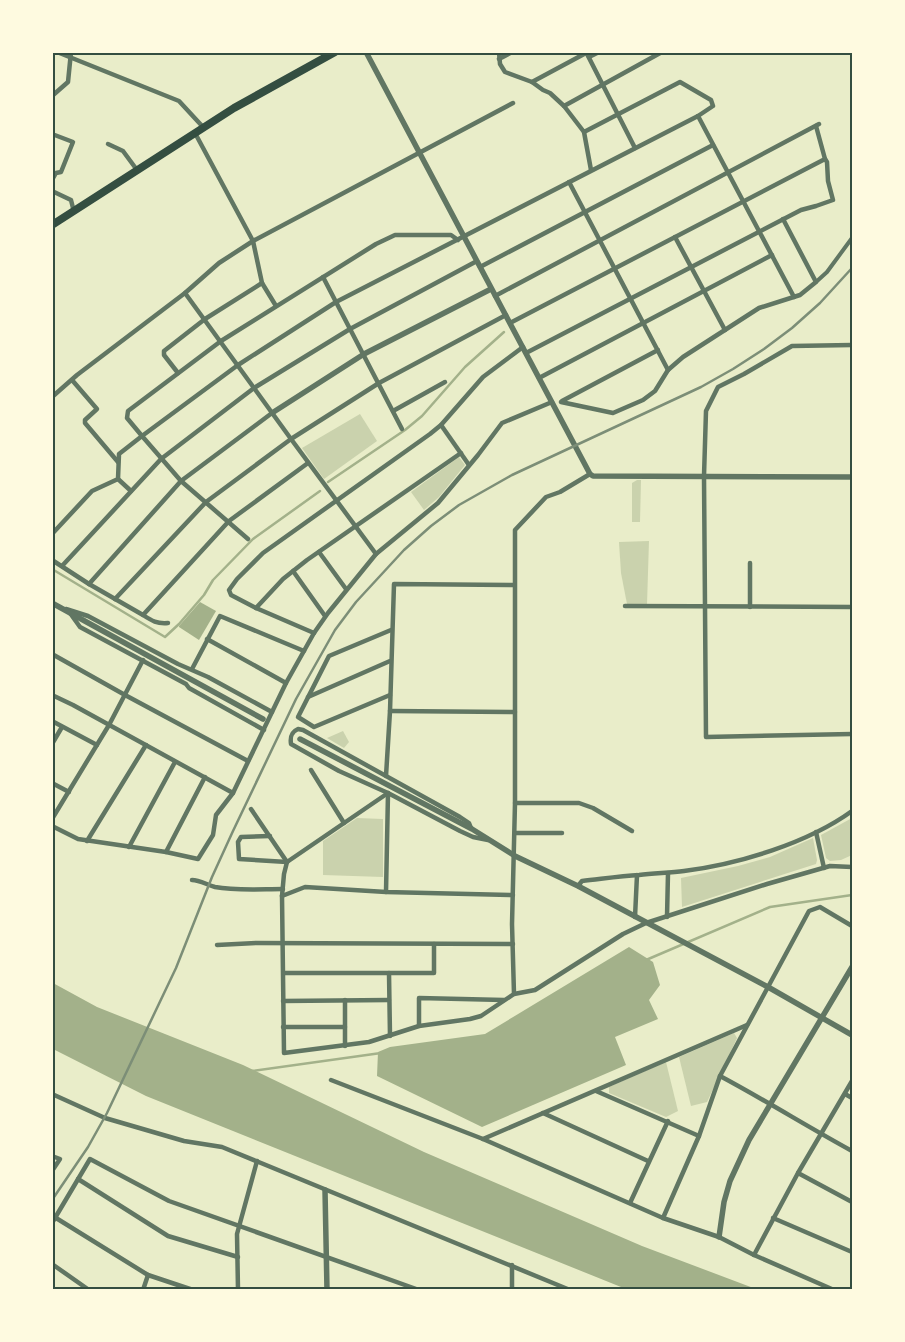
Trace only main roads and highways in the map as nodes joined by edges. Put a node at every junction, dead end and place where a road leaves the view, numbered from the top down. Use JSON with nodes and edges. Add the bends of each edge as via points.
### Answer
{"nodes":[{"id":1,"x":335,"y":52,"type":"edge"},
{"id":2,"x":52,"y":225,"type":"edge"}],
"edges":[{"from":1,"to":2,"type":"main road","via":[[234,108]]}]}
